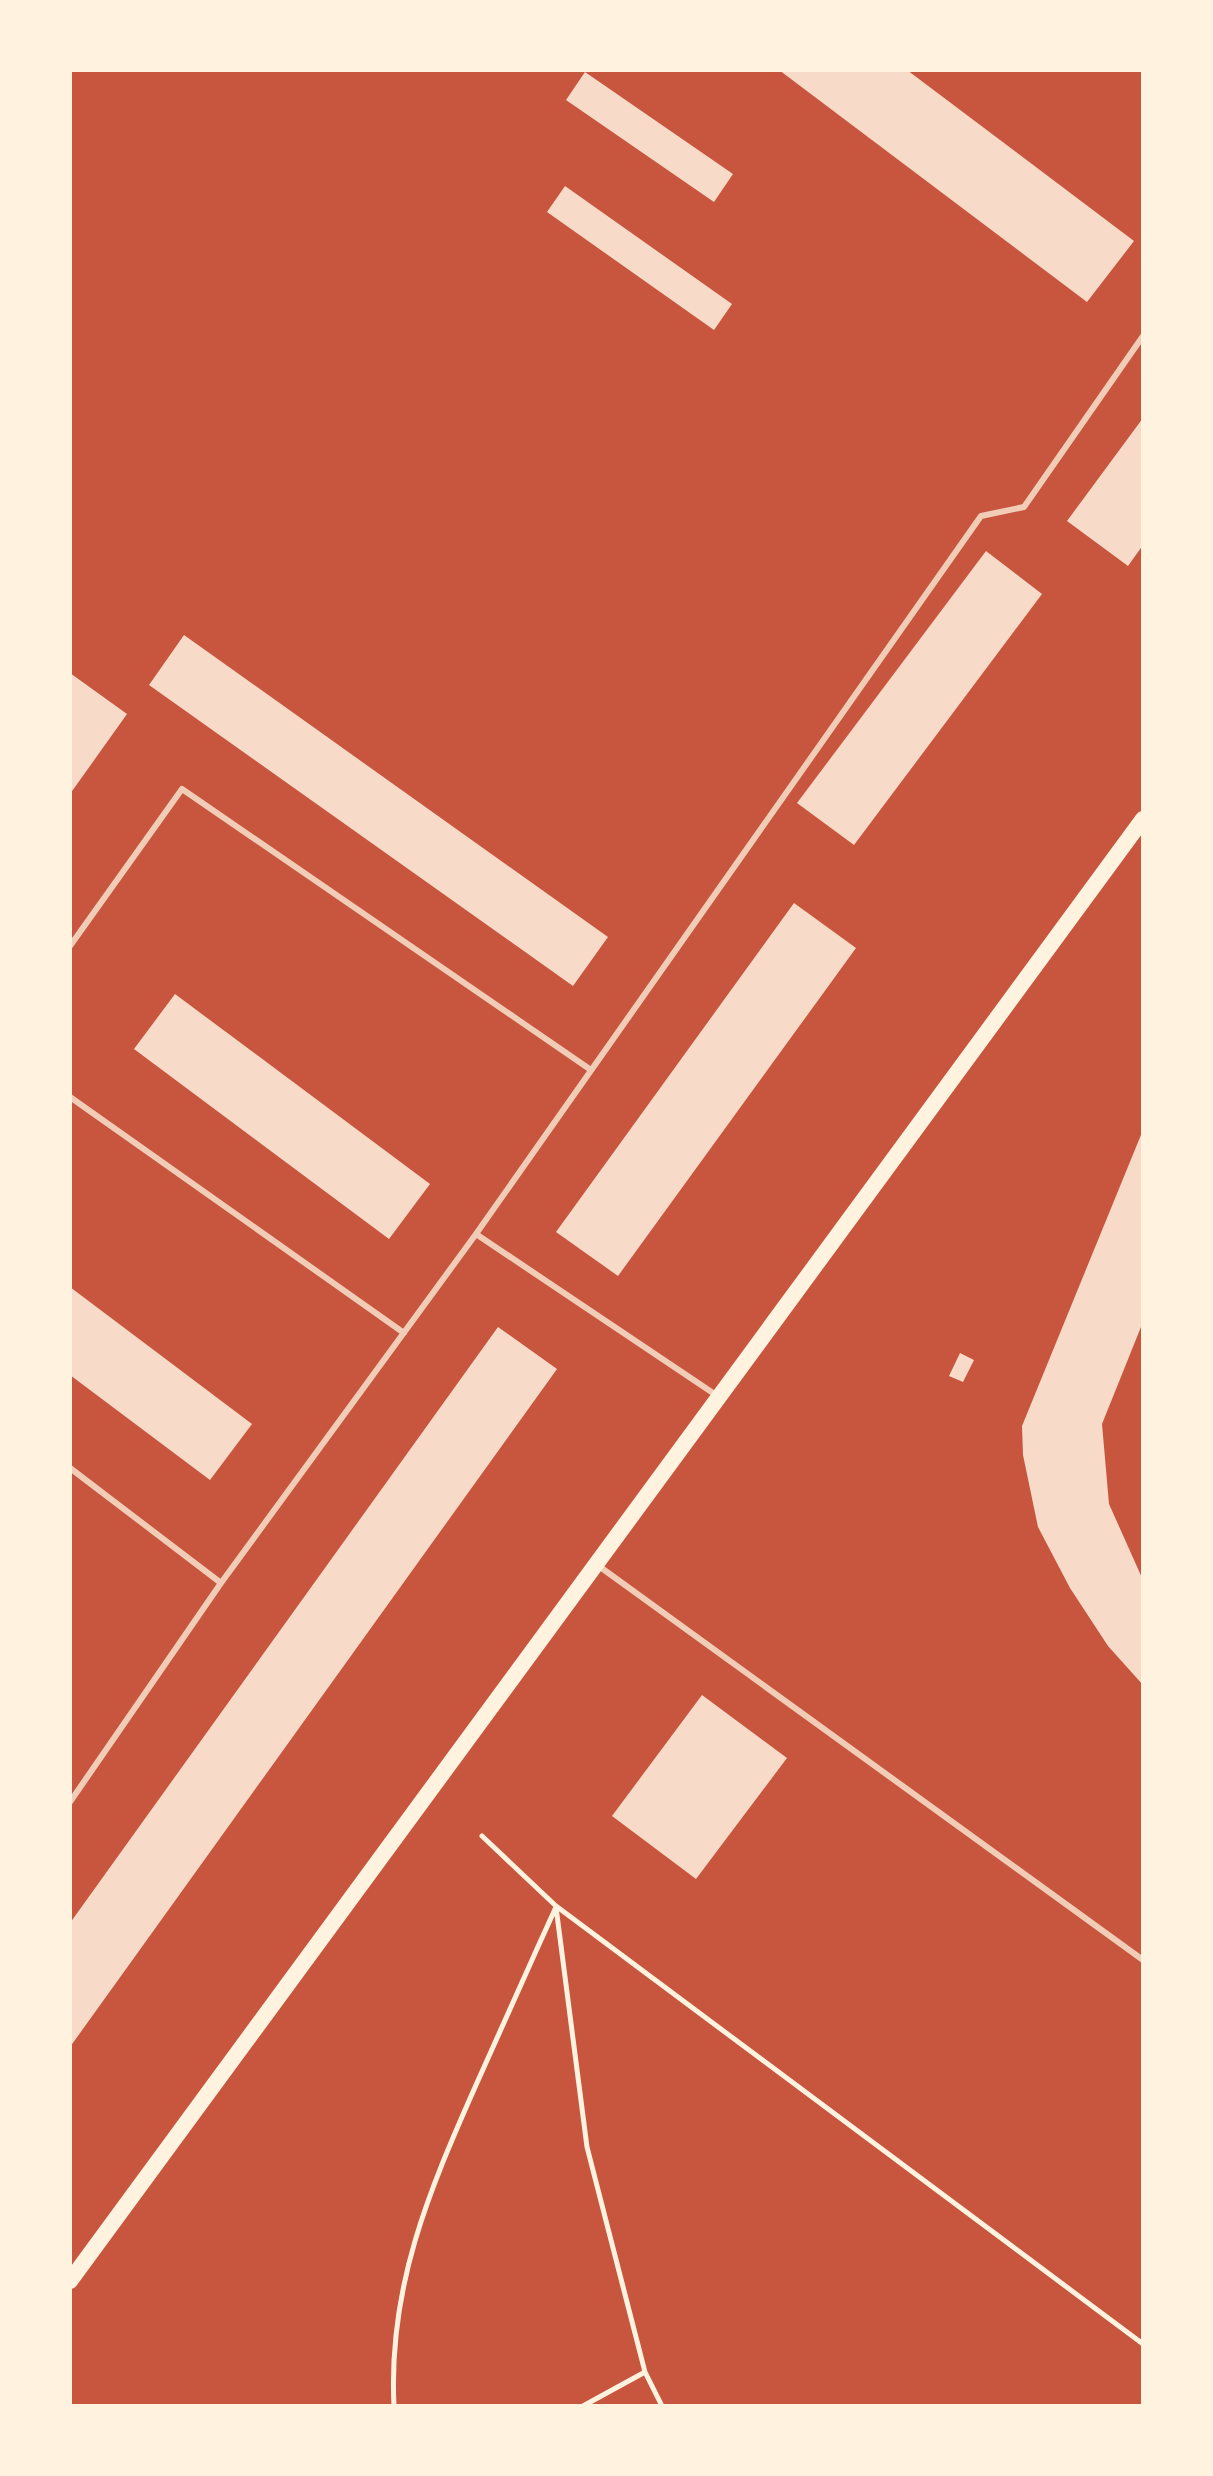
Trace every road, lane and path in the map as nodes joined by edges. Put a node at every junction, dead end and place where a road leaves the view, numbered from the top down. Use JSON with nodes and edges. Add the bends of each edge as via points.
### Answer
{"nodes":[{"id":1,"x":1143,"y":336,"type":"edge"},
{"id":2,"x":1143,"y":819,"type":"edge"},
{"id":3,"x":70,"y":946,"type":"edge"},
{"id":4,"x":591,"y":1070,"type":"junction"},
{"id":5,"x":70,"y":1097,"type":"edge"},
{"id":6,"x":476,"y":1234,"type":"junction"},
{"id":7,"x":404,"y":1333,"type":"junction"},
{"id":8,"x":719,"y":1397,"type":"junction"},
{"id":9,"x":70,"y":1468,"type":"edge"},
{"id":10,"x":596,"y":1564,"type":"junction"},
{"id":11,"x":221,"y":1583,"type":"junction"},
{"id":12,"x":70,"y":1802,"type":"edge"},
{"id":13,"x":482,"y":1836,"type":"dead end"},
{"id":14,"x":556,"y":1906,"type":"junction"},
{"id":15,"x":1143,"y":1960,"type":"edge"},
{"id":16,"x":70,"y":2281,"type":"edge"},
{"id":17,"x":1143,"y":2344,"type":"edge"},
{"id":18,"x":645,"y":2372,"type":"junction"},
{"id":19,"x":394,"y":2406,"type":"edge"},
{"id":20,"x":583,"y":2406,"type":"edge"},
{"id":21,"x":662,"y":2406,"type":"edge"}],
"edges":[{"from":1,"to":4,"type":"lane","via":[[1024,507],[981,516]]},
{"from":2,"to":8,"type":"main road"},
{"from":3,"to":4,"type":"lane","via":[[182,789]]},
{"from":4,"to":6,"type":"lane"},
{"from":5,"to":7,"type":"lane"},
{"from":6,"to":7,"type":"lane"},
{"from":6,"to":8,"type":"lane"},
{"from":7,"to":11,"type":"lane"},
{"from":8,"to":10,"type":"main road"},
{"from":9,"to":11,"type":"lane"},
{"from":10,"to":15,"type":"lane"},
{"from":10,"to":16,"type":"main road"},
{"from":11,"to":12,"type":"lane"},
{"from":13,"to":14,"type":"path"},
{"from":14,"to":17,"type":"path"},
{"from":14,"to":18,"type":"path","via":[[587,2147]]},
{"from":14,"to":19,"type":"path","via":[[425,2200],[402,2281]]},
{"from":18,"to":20,"type":"path"},
{"from":18,"to":21,"type":"path"}]}
